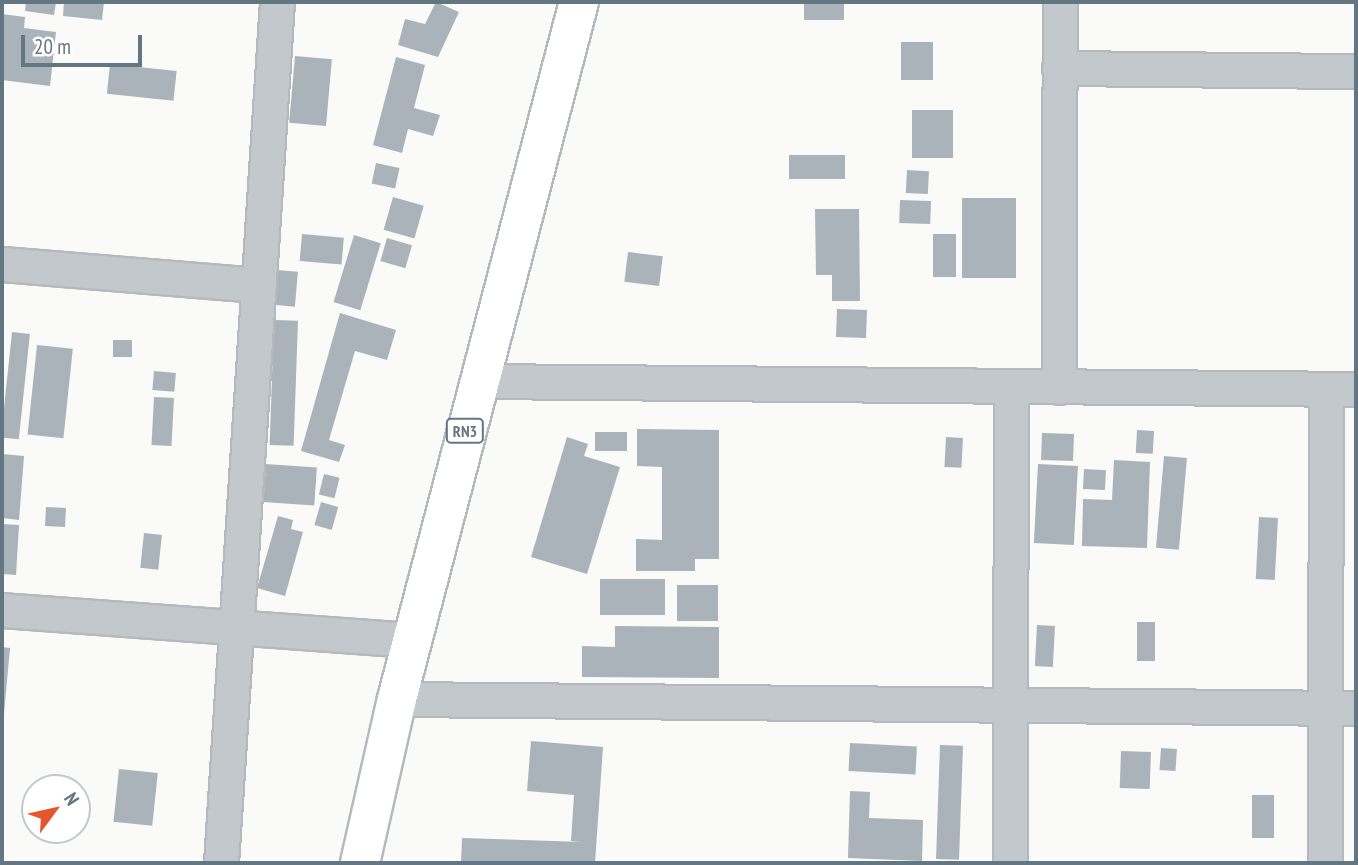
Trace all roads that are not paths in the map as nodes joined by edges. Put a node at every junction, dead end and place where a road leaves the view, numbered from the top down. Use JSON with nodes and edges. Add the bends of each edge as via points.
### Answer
{"nodes":[{"id":1,"x":277,"y":2,"type":"edge"},
{"id":2,"x":579,"y":2,"type":"edge"},
{"id":3,"x":1060,"y":2,"type":"edge"},
{"id":4,"x":1059,"y":68,"type":"junction"},
{"id":5,"x":1356,"y":71,"type":"edge"},
{"id":6,"x":2,"y":264,"type":"edge"},
{"id":7,"x":259,"y":285,"type":"junction"},
{"id":8,"x":478,"y":381,"type":"junction"},
{"id":9,"x":1011,"y":386,"type":"junction"},
{"id":10,"x":1059,"y":387,"type":"junction"},
{"id":11,"x":1341,"y":389,"type":"edge"},
{"id":12,"x":2,"y":610,"type":"edge"},
{"id":13,"x":236,"y":628,"type":"junction"},
{"id":14,"x":411,"y":640,"type":"junction"},
{"id":15,"x":397,"y":699,"type":"junction"},
{"id":16,"x":1010,"y":705,"type":"junction"},
{"id":17,"x":1341,"y":708,"type":"edge"},
{"id":18,"x":221,"y":863,"type":"edge"},
{"id":19,"x":360,"y":863,"type":"edge"},
{"id":20,"x":1010,"y":863,"type":"edge"},
{"id":21,"x":1325,"y":863,"type":"edge"}],
"edges":[{"from":1,"to":7,"type":"street"},
{"from":2,"to":8,"type":"highway","number":"RN3"},
{"from":3,"to":4,"type":"street"},
{"from":4,"to":5,"type":"street"},
{"from":4,"to":10,"type":"street"},
{"from":6,"to":7,"type":"street"},
{"from":7,"to":13,"type":"street"},
{"from":8,"to":9,"type":"street"},
{"from":8,"to":14,"type":"highway","number":"RN3"},
{"from":9,"to":10,"type":"street"},
{"from":9,"to":16,"type":"street"},
{"from":10,"to":11,"type":"street"},
{"from":11,"to":17,"type":"street"},
{"from":12,"to":13,"type":"street"},
{"from":13,"to":14,"type":"street"},
{"from":13,"to":18,"type":"street"},
{"from":14,"to":15,"type":"highway","number":"RN3"},
{"from":15,"to":16,"type":"street"},
{"from":15,"to":19,"type":"highway","number":"RN3"},
{"from":16,"to":17,"type":"street"},
{"from":16,"to":20,"type":"street"},
{"from":17,"to":21,"type":"street"}]}
